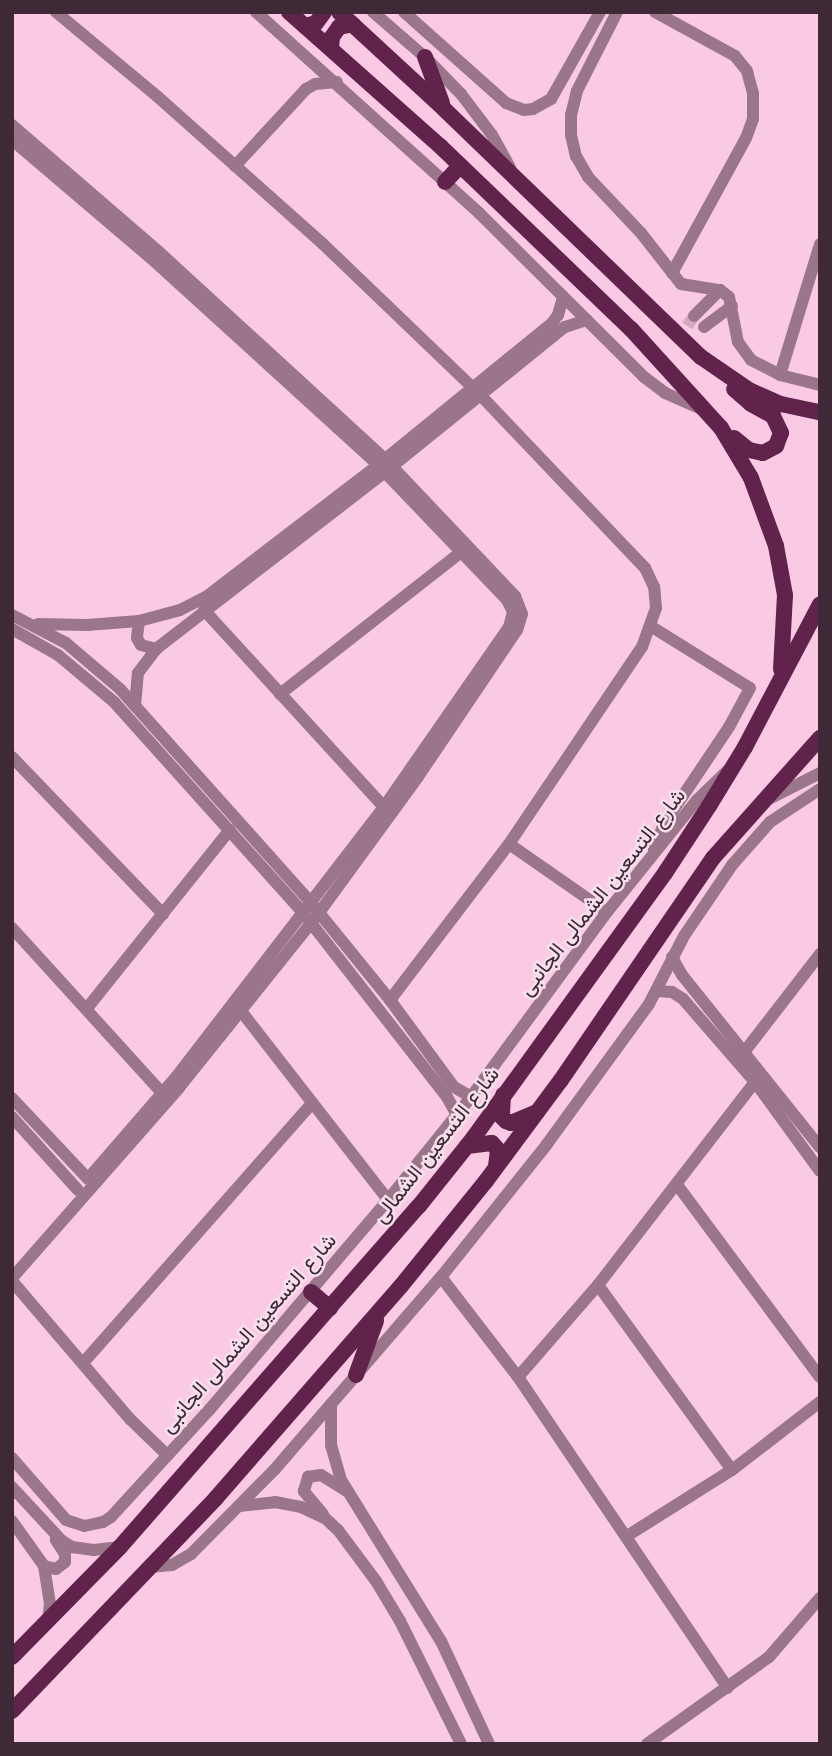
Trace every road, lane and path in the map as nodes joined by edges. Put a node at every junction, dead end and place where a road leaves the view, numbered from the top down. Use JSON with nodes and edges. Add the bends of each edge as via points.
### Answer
{"nodes":[{"id":1,"x":56,"y":12,"type":"edge"},
{"id":2,"x":256,"y":12,"type":"edge"},
{"id":3,"x":289,"y":12,"type":"edge"},
{"id":4,"x":324,"y":12,"type":"edge"},
{"id":5,"x":339,"y":12,"type":"edge"},
{"id":6,"x":373,"y":12,"type":"edge"},
{"id":7,"x":404,"y":12,"type":"edge"},
{"id":8,"x":600,"y":12,"type":"edge"},
{"id":9,"x":617,"y":12,"type":"edge"},
{"id":10,"x":655,"y":12,"type":"edge"},
{"id":11,"x":353,"y":24,"type":"junction"},
{"id":12,"x":305,"y":26,"type":"junction"},
{"id":13,"x":331,"y":48,"type":"junction"},
{"id":14,"x":308,"y":56,"type":"junction"},
{"id":15,"x":425,"y":57,"type":"junction"},
{"id":16,"x":337,"y":82,"type":"junction"},
{"id":17,"x":306,"y":89,"type":"junction"},
{"id":18,"x":444,"y":109,"type":"junction"},
{"id":19,"x":12,"y":125,"type":"edge"},
{"id":20,"x":12,"y":140,"type":"edge"},
{"id":21,"x":235,"y":166,"type":"junction"},
{"id":22,"x":460,"y":166,"type":"junction"},
{"id":23,"x":517,"y":180,"type":"junction"},
{"id":24,"x":445,"y":182,"type":"junction"},
{"id":25,"x":820,"y":244,"type":"edge"},
{"id":26,"x":155,"y":255,"type":"junction"},
{"id":27,"x":672,"y":273,"type":"junction"},
{"id":28,"x":720,"y":290,"type":"junction"},
{"id":29,"x":564,"y":296,"type":"junction"},
{"id":30,"x":732,"y":306,"type":"junction"},
{"id":31,"x":587,"y":320,"type":"junction"},
{"id":32,"x":691,"y":331,"type":"junction"},
{"id":33,"x":724,"y":374,"type":"junction"},
{"id":34,"x":780,"y":375,"type":"junction"},
{"id":35,"x":820,"y":385,"type":"edge"},
{"id":36,"x":477,"y":392,"type":"junction"},
{"id":37,"x":709,"y":412,"type":"junction"},
{"id":38,"x":820,"y":412,"type":"edge"},
{"id":39,"x":721,"y":428,"type":"junction"},
{"id":40,"x":385,"y":466,"type":"junction"},
{"id":41,"x":460,"y":553,"type":"junction"},
{"id":42,"x":820,"y":604,"type":"edge"},
{"id":43,"x":204,"y":610,"type":"junction"},
{"id":44,"x":12,"y":615,"type":"edge"},
{"id":45,"x":139,"y":621,"type":"junction"},
{"id":46,"x":34,"y":624,"type":"junction"},
{"id":47,"x":652,"y":626,"type":"junction"},
{"id":48,"x":12,"y":629,"type":"edge"},
{"id":49,"x":156,"y":649,"type":"junction"},
{"id":50,"x":781,"y":675,"type":"junction"},
{"id":51,"x":281,"y":694,"type":"junction"},
{"id":52,"x":135,"y":706,"type":"junction"},
{"id":53,"x":820,"y":738,"type":"edge"},
{"id":54,"x":12,"y":757,"type":"edge"},
{"id":55,"x":734,"y":765,"type":"junction"},
{"id":56,"x":23,"y":768,"type":"junction"},
{"id":57,"x":820,"y":773,"type":"edge"},
{"id":58,"x":12,"y":778,"type":"edge"},
{"id":59,"x":820,"y":789,"type":"edge"},
{"id":60,"x":762,"y":802,"type":"junction"},
{"id":61,"x":384,"y":807,"type":"junction"},
{"id":62,"x":230,"y":830,"type":"junction"},
{"id":63,"x":509,"y":844,"type":"junction"},
{"id":64,"x":652,"y":856,"type":"junction"},
{"id":65,"x":607,"y":912,"type":"junction"},
{"id":66,"x":312,"y":913,"type":"junction"},
{"id":67,"x":163,"y":914,"type":"junction"},
{"id":68,"x":12,"y":928,"type":"edge"},
{"id":69,"x":820,"y":954,"type":"edge"},
{"id":70,"x":672,"y":957,"type":"junction"},
{"id":71,"x":657,"y":991,"type":"junction"},
{"id":72,"x":390,"y":1000,"type":"junction"},
{"id":73,"x":88,"y":1007,"type":"junction"},
{"id":74,"x":241,"y":1011,"type":"junction"},
{"id":75,"x":745,"y":1051,"type":"junction"},
{"id":76,"x":755,"y":1083,"type":"junction"},
{"id":77,"x":162,"y":1093,"type":"junction"},
{"id":78,"x":503,"y":1096,"type":"junction"},
{"id":79,"x":471,"y":1097,"type":"junction"},
{"id":80,"x":12,"y":1098,"type":"edge"},
{"id":81,"x":311,"y":1104,"type":"junction"},
{"id":82,"x":538,"y":1111,"type":"junction"},
{"id":83,"x":457,"y":1115,"type":"junction"},
{"id":84,"x":12,"y":1117,"type":"edge"},
{"id":85,"x":129,"y":1139,"type":"junction"},
{"id":86,"x":467,"y":1146,"type":"junction"},
{"id":87,"x":820,"y":1147,"type":"edge"},
{"id":88,"x":496,"y":1167,"type":"junction"},
{"id":89,"x":820,"y":1171,"type":"edge"},
{"id":90,"x":88,"y":1179,"type":"junction"},
{"id":91,"x":678,"y":1186,"type":"junction"},
{"id":92,"x":78,"y":1190,"type":"junction"},
{"id":93,"x":388,"y":1199,"type":"junction"},
{"id":94,"x":12,"y":1266,"type":"edge"},
{"id":95,"x":441,"y":1277,"type":"junction"},
{"id":96,"x":12,"y":1280,"type":"edge"},
{"id":97,"x":598,"y":1285,"type":"junction"},
{"id":98,"x":311,"y":1292,"type":"junction"},
{"id":99,"x":330,"y":1308,"type":"junction"},
{"id":100,"x":380,"y":1310,"type":"junction"},
{"id":101,"x":83,"y":1363,"type":"junction"},
{"id":102,"x":356,"y":1375,"type":"junction"},
{"id":103,"x":518,"y":1377,"type":"junction"},
{"id":104,"x":820,"y":1377,"type":"edge"},
{"id":105,"x":820,"y":1402,"type":"edge"},
{"id":106,"x":331,"y":1404,"type":"junction"},
{"id":107,"x":167,"y":1455,"type":"junction"},
{"id":108,"x":12,"y":1458,"type":"edge"},
{"id":109,"x":732,"y":1470,"type":"junction"},
{"id":110,"x":12,"y":1487,"type":"edge"},
{"id":111,"x":347,"y":1491,"type":"junction"},
{"id":112,"x":239,"y":1506,"type":"junction"},
{"id":113,"x":324,"y":1518,"type":"junction"},
{"id":114,"x":12,"y":1521,"type":"edge"},
{"id":115,"x":47,"y":1528,"type":"junction"},
{"id":116,"x":627,"y":1536,"type":"junction"},
{"id":117,"x":120,"y":1547,"type":"junction"},
{"id":118,"x":44,"y":1566,"type":"junction"},
{"id":119,"x":150,"y":1567,"type":"junction"},
{"id":120,"x":820,"y":1598,"type":"edge"},
{"id":121,"x":48,"y":1624,"type":"junction"},
{"id":122,"x":12,"y":1657,"type":"edge"},
{"id":123,"x":728,"y":1688,"type":"junction"},
{"id":124,"x":12,"y":1711,"type":"edge"},
{"id":125,"x":461,"y":1744,"type":"edge"},
{"id":126,"x":489,"y":1744,"type":"edge"},
{"id":127,"x":647,"y":1744,"type":"edge"}],
"edges":[{"from":1,"to":21,"type":"street"},
{"from":2,"to":14,"type":"street"},
{"from":3,"to":12,"type":"main road"},
{"from":4,"to":12,"type":"main road","via":[[316,23]]},
{"from":5,"to":11,"type":"main road"},
{"from":6,"to":15,"type":"street"},
{"from":7,"to":8,"type":"street","via":[[506,103],[524,110],[551,99]]},
{"from":9,"to":27,"type":"street","via":[[577,91],[570,135],[588,177]]},
{"from":10,"to":27,"type":"street","via":[[735,56],[747,71],[753,93],[753,119],[746,138]]},
{"from":11,"to":13,"type":"main road","via":[[339,27]]},
{"from":11,"to":18,"type":"main road"},
{"from":12,"to":13,"type":"main road"},
{"from":13,"to":22,"type":"main road"},
{"from":14,"to":16,"type":"street"},
{"from":14,"to":17,"type":"street"},
{"from":15,"to":18,"type":"main road"},
{"from":15,"to":23,"type":"street","via":[[492,135]]},
{"from":16,"to":17,"type":"street"},
{"from":16,"to":24,"type":"street"},
{"from":17,"to":21,"type":"street"},
{"from":18,"to":23,"type":"main road"},
{"from":19,"to":26,"type":"street"},
{"from":20,"to":26,"type":"street"},
{"from":21,"to":36,"type":"street"},
{"from":22,"to":24,"type":"main road"},
{"from":22,"to":37,"type":"main road","via":[[631,329]]},
{"from":23,"to":32,"type":"main road"},
{"from":24,"to":29,"type":"street"},
{"from":25,"to":34,"type":"street"},
{"from":26,"to":40,"type":"street"},
{"from":27,"to":28,"type":"street","via":[[686,287]]},
{"from":28,"to":30,"type":"street"},
{"from":28,"to":32,"type":"street"},
{"from":29,"to":31,"type":"street"},
{"from":29,"to":36,"type":"street","via":[[552,323]]},
{"from":30,"to":32,"type":"street"},
{"from":30,"to":34,"type":"street","via":[[742,351]]},
{"from":31,"to":36,"type":"street","via":[[565,327]]},
{"from":31,"to":37,"type":"street","via":[[665,393]]},
{"from":32,"to":33,"type":"main road"},
{"from":33,"to":38,"type":"main road","via":[[781,404]]},
{"from":33,"to":39,"type":"main road","via":[[741,396],[776,419],[781,438],[772,450],[758,454]]},
{"from":34,"to":35,"type":"street"},
{"from":36,"to":40,"type":"street"},
{"from":36,"to":47,"type":"street","via":[[645,568],[654,587]]},
{"from":37,"to":39,"type":"main road"},
{"from":39,"to":50,"type":"main road","via":[[765,509],[782,570]]},
{"from":40,"to":41,"type":"street"},
{"from":40,"to":43,"type":"street"},
{"from":40,"to":45,"type":"street","via":[[206,597]]},
{"from":40,"to":66,"type":"street","via":[[515,596],[522,620],[418,777]]},
{"from":41,"to":51,"type":"street"},
{"from":41,"to":61,"type":"street","via":[[507,600],[512,620]]},
{"from":42,"to":50,"type":"main road","name":"شارع التسعين الشمالى"},
{"from":43,"to":49,"type":"street"},
{"from":43,"to":51,"type":"street"},
{"from":44,"to":46,"type":"street"},
{"from":45,"to":46,"type":"street"},
{"from":45,"to":49,"type":"street","via":[[141,645]]},
{"from":46,"to":52,"type":"street","via":[[86,658]]},
{"from":47,"to":63,"type":"street"},
{"from":47,"to":64,"type":"street","via":[[750,688],[730,727],[664,824]]},
{"from":48,"to":62,"type":"street","via":[[58,655],[114,702]]},
{"from":49,"to":52,"type":"street","via":[[138,673]]},
{"from":50,"to":55,"type":"main road","name":"شارع التسعين الشمالى"},
{"from":51,"to":61,"type":"street"},
{"from":52,"to":66,"type":"street"},
{"from":53,"to":60,"type":"main road"},
{"from":54,"to":56,"type":"street"},
{"from":55,"to":64,"type":"street","name":"شارع التسعين الشمالى الجانبى","via":[[704,792]]},
{"from":55,"to":78,"type":"main road","name":"شارع التسعين الشمالى","via":[[665,873]]},
{"from":56,"to":58,"type":"street"},
{"from":56,"to":67,"type":"street"},
{"from":57,"to":60,"type":"street"},
{"from":59,"to":70,"type":"street","via":[[782,812],[758,834],[708,898]]},
{"from":60,"to":82,"type":"main road","via":[[694,883]]},
{"from":61,"to":66,"type":"street"},
{"from":62,"to":66,"type":"street"},
{"from":62,"to":67,"type":"street"},
{"from":63,"to":65,"type":"street"},
{"from":63,"to":72,"type":"street"},
{"from":64,"to":65,"type":"street","name":"شارع التسعين الشمالى الجانبى"},
{"from":65,"to":79,"type":"street","name":"شارع التسعين الشمالى الجانبى"},
{"from":66,"to":72,"type":"street"},
{"from":66,"to":74,"type":"street"},
{"from":66,"to":77,"type":"street"},
{"from":66,"to":83,"type":"street"},
{"from":67,"to":73,"type":"street"},
{"from":68,"to":73,"type":"street"},
{"from":69,"to":75,"type":"street"},
{"from":70,"to":71,"type":"street"},
{"from":70,"to":75,"type":"street"},
{"from":71,"to":76,"type":"street","via":[[683,999]]},
{"from":71,"to":95,"type":"street","via":[[547,1144]]},
{"from":72,"to":79,"type":"street","via":[[454,1087]]},
{"from":73,"to":77,"type":"street"},
{"from":74,"to":81,"type":"street"},
{"from":74,"to":85,"type":"street"},
{"from":75,"to":87,"type":"street"},
{"from":76,"to":89,"type":"street"},
{"from":76,"to":91,"type":"street"},
{"from":77,"to":85,"type":"street"},
{"from":78,"to":82,"type":"main road","via":[[502,1116],[508,1123]]},
{"from":78,"to":86,"type":"main road","name":"شارع التسعين الشمالى"},
{"from":79,"to":83,"type":"street","name":"شارع التسعين الشمالى الجانبى"},
{"from":80,"to":90,"type":"street"},
{"from":81,"to":93,"type":"street"},
{"from":81,"to":101,"type":"street"},
{"from":82,"to":88,"type":"main road"},
{"from":83,"to":93,"type":"street","name":"شارع التسعين الشمالى الجانبى"},
{"from":84,"to":92,"type":"street"},
{"from":85,"to":90,"type":"street"},
{"from":85,"to":96,"type":"street"},
{"from":86,"to":88,"type":"main road","via":[[492,1143],[498,1150]]},
{"from":86,"to":99,"type":"main road","name":"شارع التسعين الشمالى"},
{"from":88,"to":100,"type":"main road"},
{"from":90,"to":92,"type":"street"},
{"from":91,"to":97,"type":"street"},
{"from":91,"to":104,"type":"street"},
{"from":92,"to":94,"type":"street"},
{"from":93,"to":98,"type":"street","name":"شارع التسعين الشمالى الجانبى"},
{"from":95,"to":102,"type":"street"},
{"from":95,"to":103,"type":"street"},
{"from":96,"to":101,"type":"street"},
{"from":97,"to":103,"type":"street"},
{"from":97,"to":109,"type":"street"},
{"from":98,"to":99,"type":"main road"},
{"from":98,"to":107,"type":"street","name":"شارع التسعين الشمالى الجانبى"},
{"from":99,"to":117,"type":"main road","name":"شارع التسعين الشمالى"},
{"from":100,"to":102,"type":"main road"},
{"from":100,"to":119,"type":"main road"},
{"from":101,"to":107,"type":"street"},
{"from":102,"to":106,"type":"street"},
{"from":103,"to":116,"type":"street"},
{"from":105,"to":109,"type":"street"},
{"from":106,"to":111,"type":"street","via":[[331,1445]]},
{"from":106,"to":112,"type":"street"},
{"from":107,"to":108,"type":"street","name":"شارع التسعين الشمالى الجانبى","via":[[103,1522],[84,1527],[58,1514]]},
{"from":109,"to":116,"type":"street"},
{"from":110,"to":115,"type":"street"},
{"from":111,"to":113,"type":"street","via":[[318,1474],[306,1480],[305,1494]]},
{"from":111,"to":126,"type":"street","via":[[441,1641]]},
{"from":112,"to":113,"type":"street","via":[[288,1504]]},
{"from":112,"to":119,"type":"street","via":[[191,1555],[172,1565]]},
{"from":113,"to":125,"type":"street","via":[[348,1541],[400,1621]]},
{"from":114,"to":118,"type":"street"},
{"from":115,"to":117,"type":"street","via":[[72,1547]]},
{"from":115,"to":118,"type":"street","via":[[66,1558],[59,1567]]},
{"from":116,"to":123,"type":"street"},
{"from":117,"to":121,"type":"main road","name":"شارع التسعين الشمالى"},
{"from":118,"to":121,"type":"street"},
{"from":119,"to":124,"type":"main road"},
{"from":120,"to":123,"type":"street","via":[[769,1657]]},
{"from":121,"to":122,"type":"main road","name":"شارع التسعين الشمالى"},
{"from":123,"to":127,"type":"street"}]}
